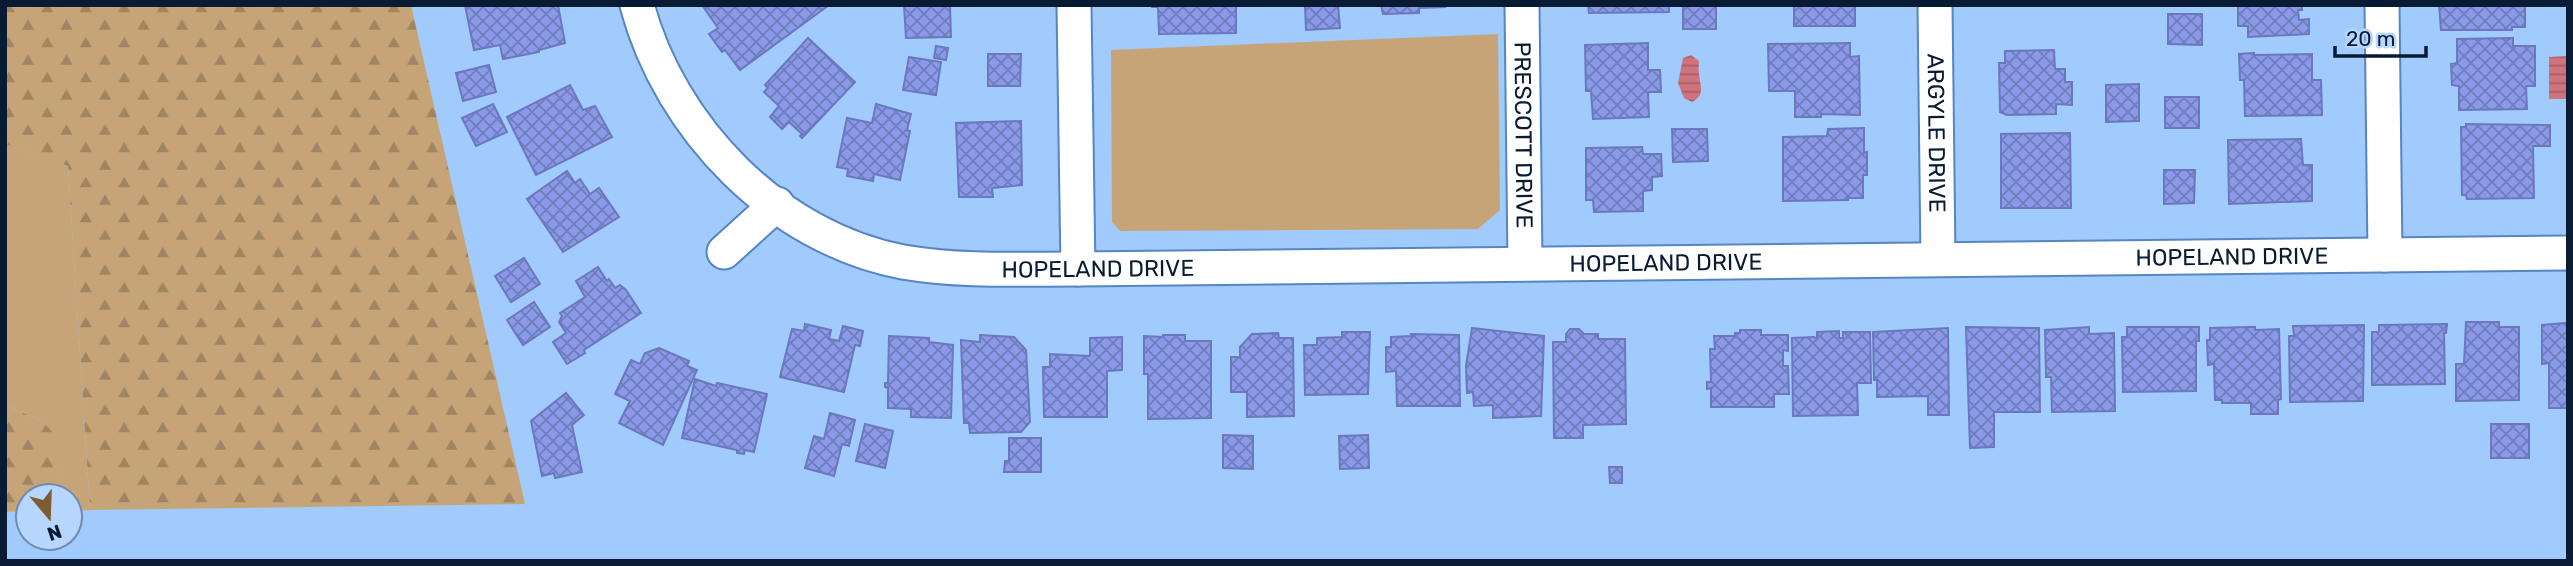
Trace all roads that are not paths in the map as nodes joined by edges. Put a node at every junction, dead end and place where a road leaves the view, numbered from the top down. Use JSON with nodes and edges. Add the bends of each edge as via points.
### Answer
{"nodes":[{"id":1,"x":637,"y":5,"type":"edge"},
{"id":2,"x":1074,"y":5,"type":"edge"},
{"id":3,"x":1522,"y":5,"type":"edge"},
{"id":4,"x":1935,"y":5,"type":"edge"},
{"id":5,"x":2382,"y":5,"type":"edge"},
{"id":6,"x":777,"y":204,"type":"junction"},
{"id":7,"x":724,"y":252,"type":"dead end"},
{"id":8,"x":2568,"y":253,"type":"edge"},
{"id":9,"x":2385,"y":255,"type":"junction"},
{"id":10,"x":1938,"y":259,"type":"junction"},
{"id":11,"x":1525,"y":263,"type":"junction"},
{"id":12,"x":1078,"y":269,"type":"junction"}],
"edges":[{"from":1,"to":6,"type":"street","name":"HOPELAND DRIVE","via":[[652,50],[690,120],[731,166]]},
{"from":2,"to":12,"type":"street"},
{"from":3,"to":11,"type":"street","name":"PRESCOTT DRIVE"},
{"from":4,"to":10,"type":"street","name":"ARGYLE DRIVE"},
{"from":5,"to":9,"type":"street"},
{"from":6,"to":7,"type":"street"},
{"from":6,"to":12,"type":"street","name":"HOPELAND DRIVE","via":[[821,233],[900,261],[969,269]]},
{"from":8,"to":9,"type":"street","name":"HOPELAND DRIVE"},
{"from":9,"to":10,"type":"street","name":"HOPELAND DRIVE"},
{"from":10,"to":11,"type":"street","name":"HOPELAND DRIVE"},
{"from":11,"to":12,"type":"street","name":"HOPELAND DRIVE"}]}
